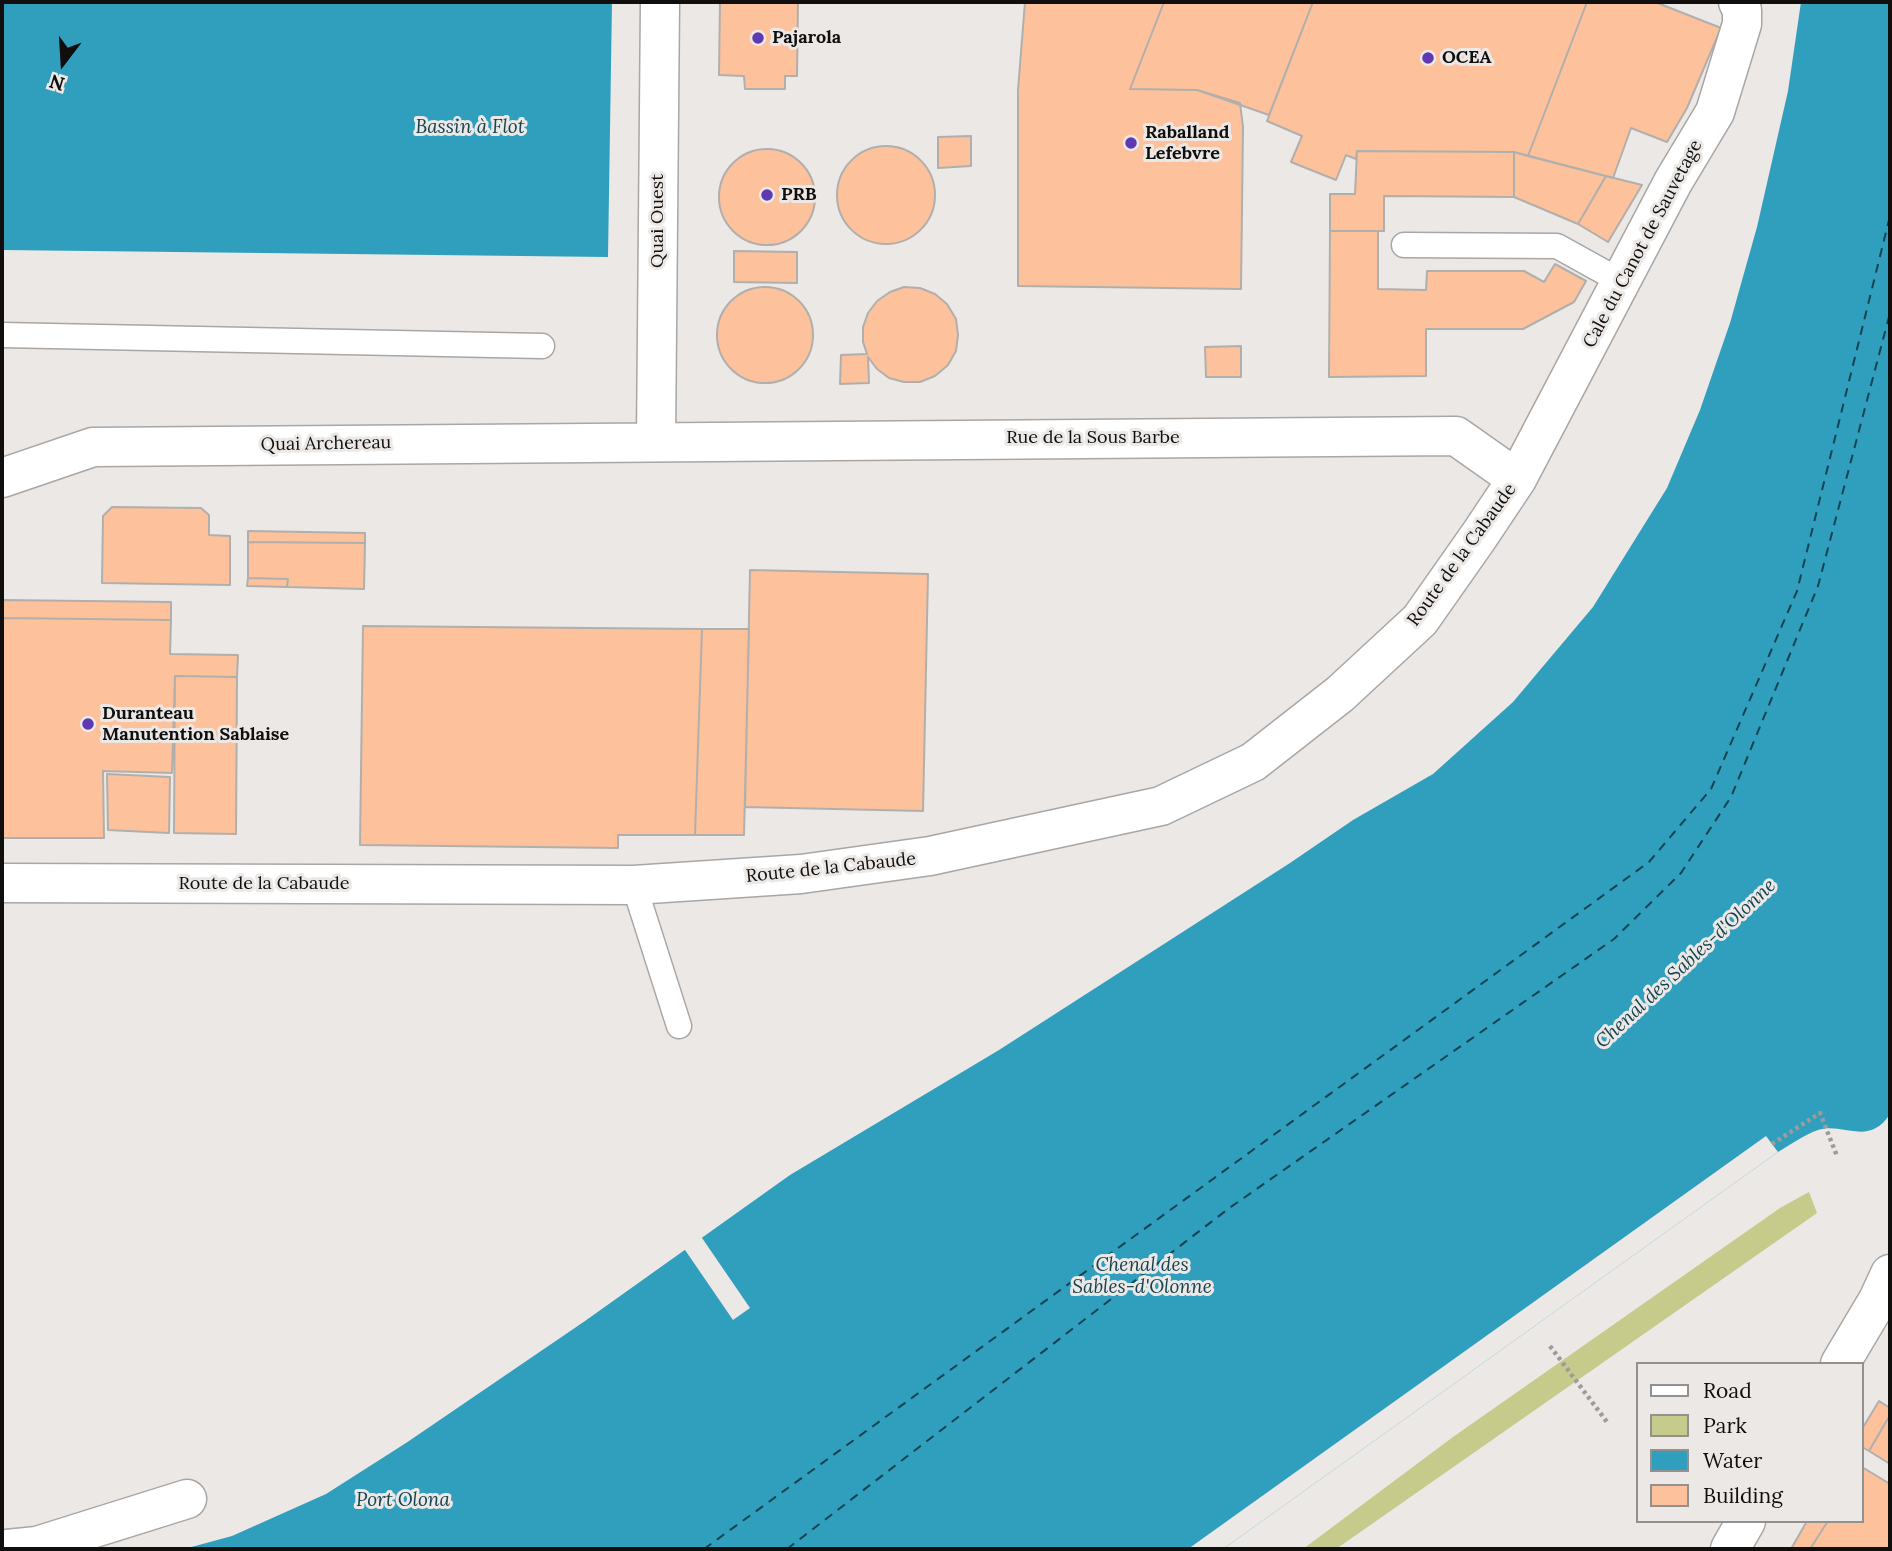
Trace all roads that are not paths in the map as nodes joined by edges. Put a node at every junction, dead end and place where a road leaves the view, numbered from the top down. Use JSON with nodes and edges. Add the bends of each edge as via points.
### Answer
{"nodes":[{"id":1,"x":660,"y":2,"type":"edge"},
{"id":2,"x":1738,"y":2,"type":"edge"},
{"id":3,"x":1404,"y":245,"type":"dead end"},
{"id":4,"x":1622,"y":282,"type":"junction"},
{"id":5,"x":2,"y":335,"type":"edge"},
{"id":6,"x":542,"y":346,"type":"dead end"},
{"id":7,"x":656,"y":441,"type":"junction"},
{"id":8,"x":2,"y":478,"type":"edge"},
{"id":9,"x":1517,"y":479,"type":"junction"},
{"id":10,"x":2,"y":883,"type":"edge"},
{"id":11,"x":634,"y":885,"type":"junction"},
{"id":12,"x":679,"y":1026,"type":"dead end"},
{"id":13,"x":1890,"y":1274,"type":"edge"},
{"id":14,"x":1841,"y":1362,"type":"edge"},
{"id":15,"x":187,"y":1499,"type":"dead end"},
{"id":16,"x":1745,"y":1523,"type":"edge"},
{"id":17,"x":7,"y":1549,"type":"edge"},
{"id":18,"x":1730,"y":1549,"type":"edge"}],
"edges":[{"from":1,"to":7,"type":"street","name":"Quai Ouest"},
{"from":2,"to":4,"type":"street","name":"Cale du Canot de Sauvetage","via":[[1742,24],[1715,112]]},
{"from":3,"to":4,"type":"lane","via":[[1557,246]]},
{"from":4,"to":9,"type":"street","name":"Cale du Canot de Sauvetage"},
{"from":5,"to":6,"type":"lane"},
{"from":7,"to":8,"type":"street","name":"Quai Archereau","via":[[93,447]]},
{"from":7,"to":9,"type":"street","name":"Rue de la Sous Barbe","via":[[1456,436]]},
{"from":9,"to":11,"type":"street","name":"Route de la Cabaude","via":[[1420,621],[1340,694],[1253,762],[1161,806],[930,856],[801,874]]},
{"from":10,"to":11,"type":"street","name":"Route de la Cabaude"},
{"from":11,"to":12,"type":"lane"},
{"from":13,"to":14,"type":"street"},
{"from":15,"to":17,"type":"street","via":[[37,1546]]},
{"from":16,"to":18,"type":"street"}]}
